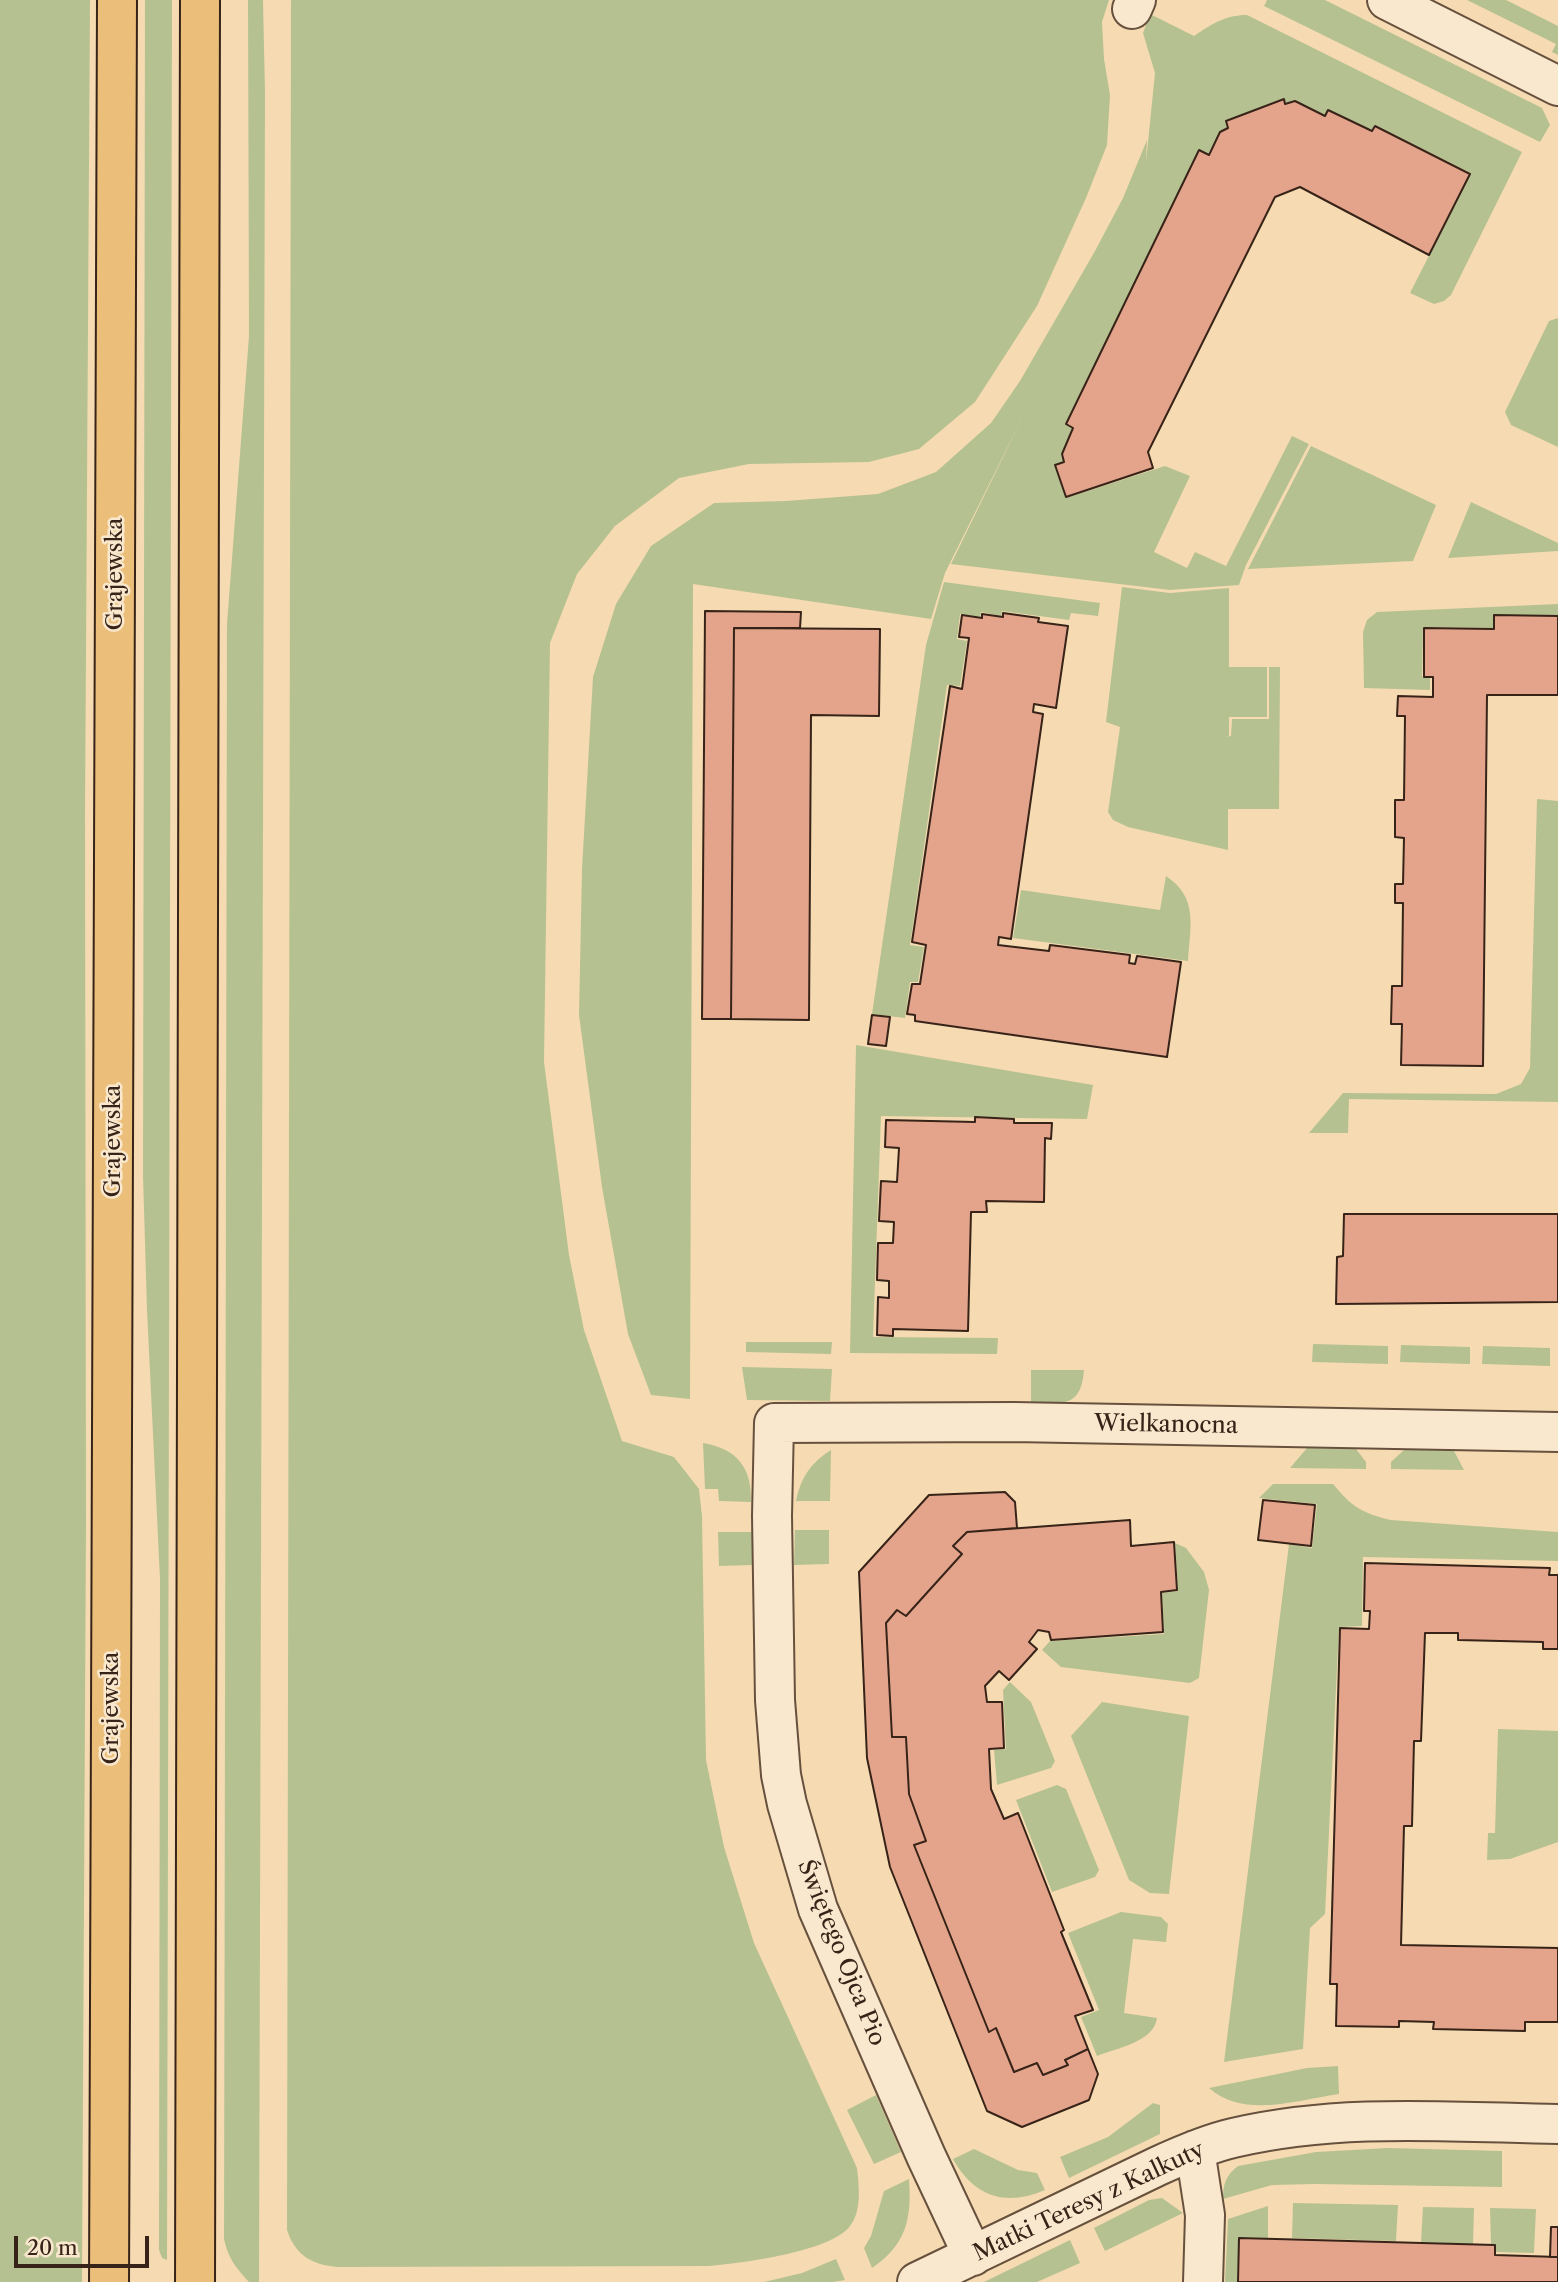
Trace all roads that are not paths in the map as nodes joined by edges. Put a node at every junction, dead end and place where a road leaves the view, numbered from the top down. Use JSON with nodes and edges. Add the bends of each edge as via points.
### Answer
{"nodes":[{"id":1,"x":117,"y":0,"type":"edge"},
{"id":2,"x":200,"y":0,"type":"edge"},
{"id":3,"x":1387,"y":0,"type":"edge"},
{"id":4,"x":1558,"y":86,"type":"edge"},
{"id":5,"x":774,"y":1423,"type":"joint"},
{"id":6,"x":1558,"y":1432,"type":"edge"},
{"id":7,"x":1558,"y":2124,"type":"edge"},
{"id":8,"x":1195,"y":2150,"type":"junction"},
{"id":9,"x":973,"y":2256,"type":"junction"},
{"id":10,"x":109,"y":2282,"type":"edge"},
{"id":11,"x":195,"y":2282,"type":"edge"},
{"id":12,"x":917,"y":2282,"type":"edge"},
{"id":13,"x":1203,"y":2282,"type":"edge"}],
"edges":[{"from":1,"to":10,"type":"main road","name":"Grajewska"},
{"from":2,"to":11,"type":"main road"},
{"from":3,"to":4,"type":"street"},
{"from":5,"to":6,"type":"street","name":"Wielkanocna","via":[[1014,1422]]},
{"from":5,"to":9,"type":"street","name":"Świętego Ojca Pio","via":[[775,1700],[787,1804],[818,1909]]},
{"from":7,"to":8,"type":"street","name":"Matki Teresy z Kalkuty","via":[[1378,2120],[1322,2124],[1231,2138]]},
{"from":8,"to":9,"type":"street","name":"Matki Teresy z Kalkuty"},
{"from":8,"to":13,"type":"street","via":[[1205,2216]]},
{"from":9,"to":12,"type":"street","name":"Matki Teresy z Kalkuty"}]}
